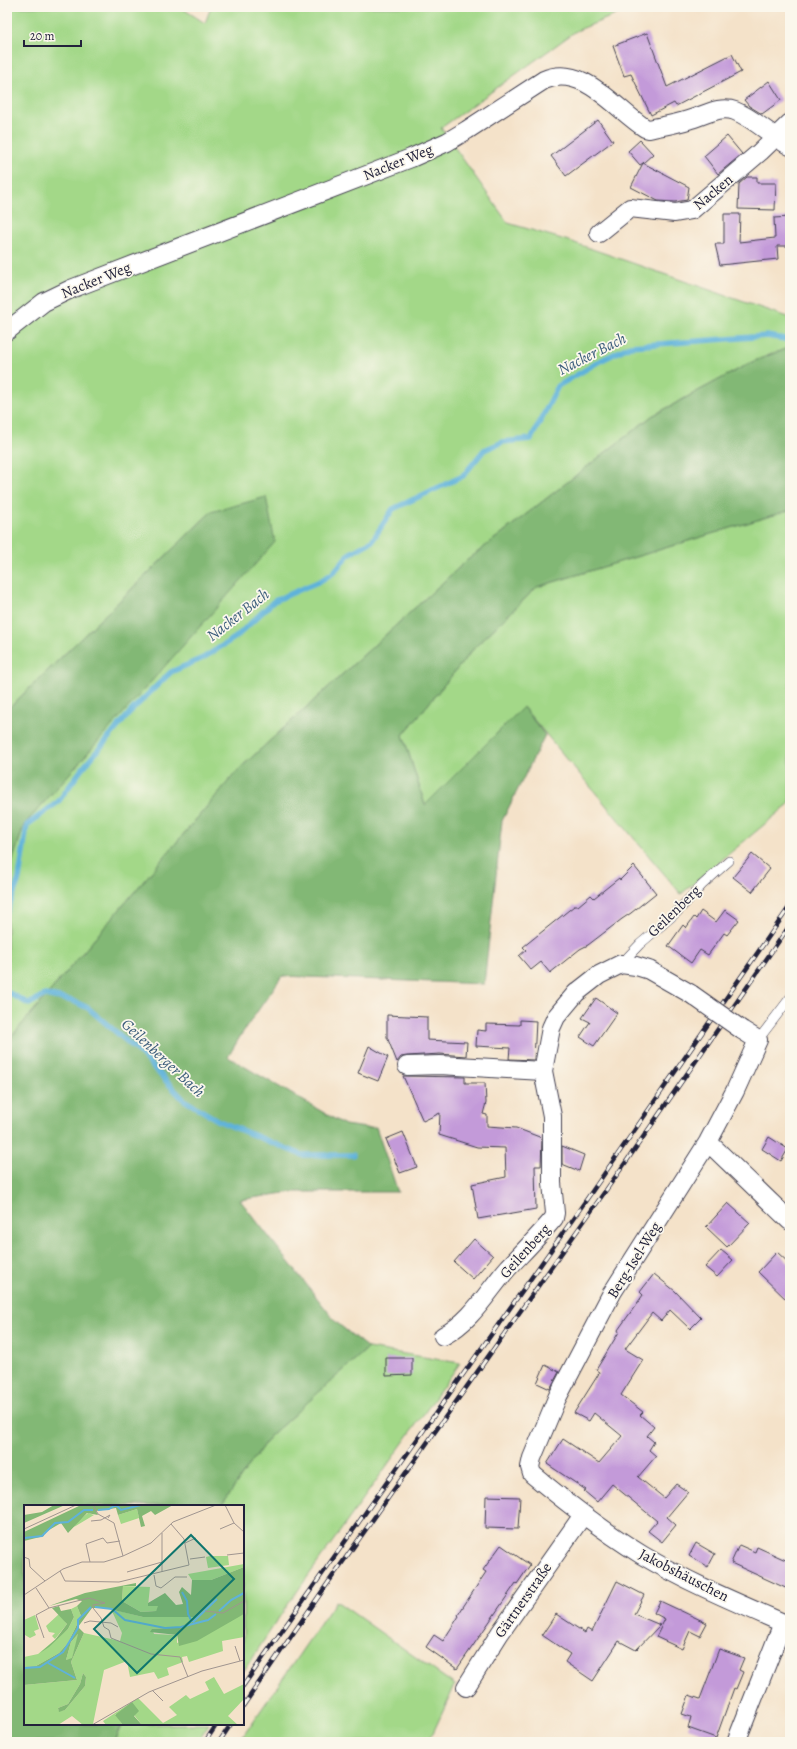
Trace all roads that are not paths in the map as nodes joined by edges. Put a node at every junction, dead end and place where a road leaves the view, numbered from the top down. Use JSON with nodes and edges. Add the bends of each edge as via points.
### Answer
{"nodes":[{"id":1,"x":790,"y":123,"type":"edge"},
{"id":2,"x":783,"y":141,"type":"edge"},
{"id":3,"x":599,"y":233,"type":"dead end"},
{"id":4,"x":7,"y":330,"type":"edge"},
{"id":5,"x":729,"y":861,"type":"dead end"},
{"id":6,"x":621,"y":964,"type":"junction"},
{"id":7,"x":790,"y":998,"type":"edge"},
{"id":8,"x":758,"y":1040,"type":"junction"},
{"id":9,"x":407,"y":1066,"type":"dead end"},
{"id":10,"x":543,"y":1071,"type":"junction"},
{"id":11,"x":708,"y":1142,"type":"junction"},
{"id":12,"x":790,"y":1221,"type":"edge"},
{"id":13,"x":443,"y":1336,"type":"dead end"},
{"id":14,"x":583,"y":1515,"type":"junction"},
{"id":15,"x":786,"y":1625,"type":"edge"},
{"id":16,"x":466,"y":1687,"type":"dead end"},
{"id":17,"x":736,"y":1742,"type":"edge"}],
"edges":[{"from":1,"to":2,"type":"street"},
{"from":2,"to":3,"type":"street","name":"Nacken","via":[[760,152],[692,210],[676,213],[630,208]]},
{"from":2,"to":4,"type":"street","name":"Nacker Weg","via":[[744,116],[725,109],[712,111],[688,121],[645,128],[590,84],[569,77],[552,77],[447,142],[65,291],[33,309]]},
{"from":5,"to":6,"type":"lane","name":"Geilenberg"},
{"from":6,"to":8,"type":"street","bridge":true,"via":[[649,970],[691,994]]},
{"from":6,"to":10,"type":"street","name":"Geilenberg","via":[[600,975],[576,993],[556,1017],[551,1028]]},
{"from":7,"to":8,"type":"lane","name":"Berg-Isel-Weg"},
{"from":8,"to":11,"type":"street","name":"Berg-Isel-Weg"},
{"from":9,"to":10,"type":"street","via":[[440,1065]]},
{"from":10,"to":13,"type":"street","name":"Geilenberg","via":[[552,1116],[554,1218],[466,1321]]},
{"from":11,"to":12,"type":"street"},
{"from":11,"to":14,"type":"street","name":"Berg-Isel-Weg","via":[[612,1293],[557,1398],[532,1458],[532,1474]]},
{"from":14,"to":15,"type":"street","name":"Jakobshäuschen","via":[[642,1555],[675,1573]]},
{"from":14,"to":16,"type":"street","name":"Gärtnerstraße","via":[[500,1633]]},
{"from":15,"to":17,"type":"street"}]}
